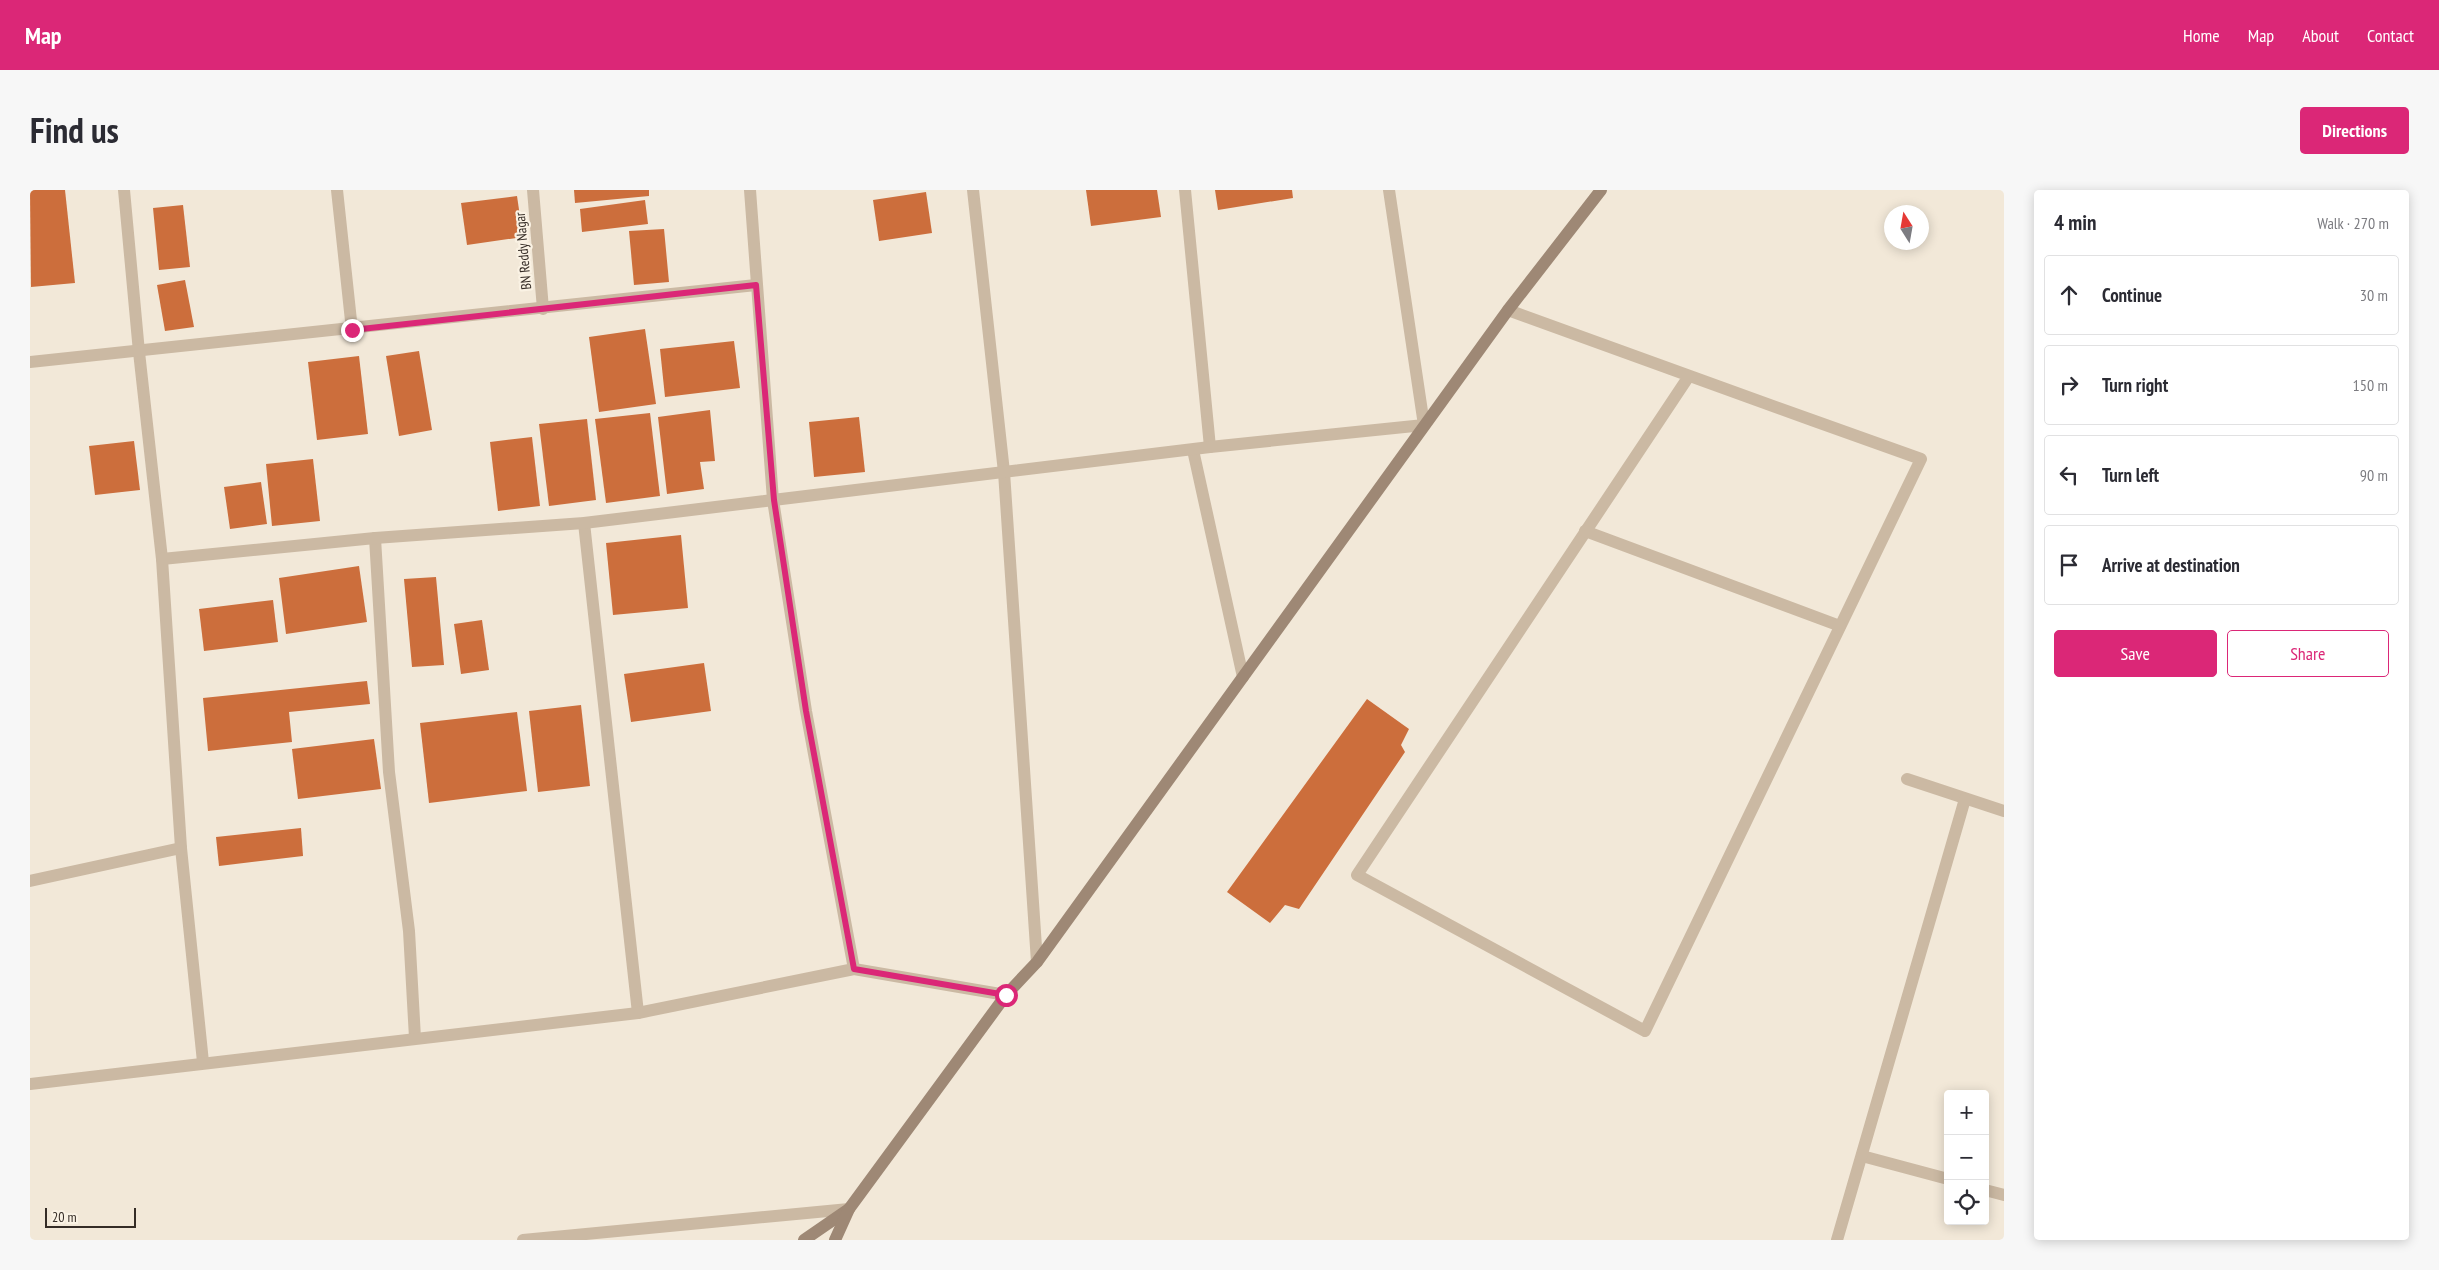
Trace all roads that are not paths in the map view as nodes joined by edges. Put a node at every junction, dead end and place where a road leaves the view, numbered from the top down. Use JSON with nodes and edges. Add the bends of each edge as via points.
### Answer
{"nodes":[{"id":1,"x":124,"y":190,"type":"edge"},
{"id":2,"x":337,"y":190,"type":"edge"},
{"id":3,"x":533,"y":190,"type":"edge"},
{"id":4,"x":750,"y":190,"type":"edge"},
{"id":5,"x":973,"y":190,"type":"edge"},
{"id":6,"x":1185,"y":190,"type":"edge"},
{"id":7,"x":1389,"y":190,"type":"edge"},
{"id":8,"x":1601,"y":190,"type":"edge"},
{"id":9,"x":756,"y":285,"type":"junction"},
{"id":10,"x":543,"y":309,"type":"junction"},
{"id":11,"x":1508,"y":310,"type":"junction"},
{"id":12,"x":352,"y":330,"type":"junction"},
{"id":13,"x":139,"y":352,"type":"junction"},
{"id":14,"x":30,"y":362,"type":"edge"},
{"id":15,"x":1689,"y":376,"type":"junction"},
{"id":16,"x":1424,"y":425,"type":"junction"},
{"id":17,"x":1210,"y":447,"type":"junction"},
{"id":18,"x":1193,"y":450,"type":"junction"},
{"id":19,"x":1004,"y":472,"type":"junction"},
{"id":20,"x":774,"y":500,"type":"junction"},
{"id":21,"x":584,"y":523,"type":"junction"},
{"id":22,"x":1585,"y":531,"type":"junction"},
{"id":23,"x":375,"y":538,"type":"junction"},
{"id":24,"x":162,"y":559,"type":"junction"},
{"id":25,"x":1840,"y":626,"type":"junction"},
{"id":26,"x":1243,"y":677,"type":"junction"},
{"id":27,"x":1908,"y":779,"type":"dead end"},
{"id":28,"x":1965,"y":799,"type":"junction"},
{"id":29,"x":2004,"y":811,"type":"edge"},
{"id":30,"x":181,"y":848,"type":"junction"},
{"id":31,"x":30,"y":881,"type":"edge"},
{"id":32,"x":1037,"y":962,"type":"junction"},
{"id":33,"x":854,"y":969,"type":"junction"},
{"id":34,"x":1006,"y":995,"type":"junction"},
{"id":35,"x":638,"y":1013,"type":"junction"},
{"id":36,"x":416,"y":1038,"type":"junction"},
{"id":37,"x":203,"y":1062,"type":"junction"},
{"id":38,"x":30,"y":1084,"type":"edge"},
{"id":39,"x":1862,"y":1156,"type":"junction"},
{"id":40,"x":1944,"y":1179,"type":"edge"},
{"id":41,"x":1989,"y":1191,"type":"edge"},
{"id":42,"x":2004,"y":1195,"type":"edge"},
{"id":43,"x":849,"y":1209,"type":"junction"},
{"id":44,"x":523,"y":1240,"type":"edge"},
{"id":45,"x":804,"y":1240,"type":"edge"},
{"id":46,"x":835,"y":1240,"type":"edge"},
{"id":47,"x":1837,"y":1240,"type":"edge"}],
"edges":[{"from":1,"to":13,"type":"street"},
{"from":2,"to":12,"type":"street"},
{"from":3,"to":10,"type":"street","name":"BN Reddy Nagar"},
{"from":4,"to":9,"type":"street"},
{"from":5,"to":19,"type":"street"},
{"from":6,"to":17,"type":"street"},
{"from":7,"to":16,"type":"street"},
{"from":8,"to":11,"type":"street"},
{"from":9,"to":10,"type":"street"},
{"from":9,"to":20,"type":"street"},
{"from":10,"to":12,"type":"street"},
{"from":11,"to":15,"type":"street"},
{"from":11,"to":16,"type":"street"},
{"from":12,"to":13,"type":"street"},
{"from":13,"to":14,"type":"street"},
{"from":13,"to":24,"type":"street"},
{"from":15,"to":22,"type":"street"},
{"from":15,"to":25,"type":"street","via":[[1921,459]]},
{"from":16,"to":17,"type":"street"},
{"from":16,"to":26,"type":"street"},
{"from":17,"to":18,"type":"street"},
{"from":18,"to":19,"type":"street"},
{"from":18,"to":26,"type":"street"},
{"from":19,"to":20,"type":"street"},
{"from":19,"to":32,"type":"street"},
{"from":20,"to":21,"type":"street"},
{"from":20,"to":33,"type":"street","via":[[806,711]]},
{"from":21,"to":23,"type":"street"},
{"from":21,"to":35,"type":"street"},
{"from":22,"to":25,"type":"street"},
{"from":22,"to":25,"type":"street","via":[[1358,875],[1645,1031]]},
{"from":23,"to":24,"type":"street"},
{"from":23,"to":36,"type":"street","via":[[389,772],[409,931]]},
{"from":24,"to":30,"type":"street"},
{"from":26,"to":32,"type":"street"},
{"from":27,"to":28,"type":"street"},
{"from":28,"to":29,"type":"street"},
{"from":28,"to":39,"type":"street"},
{"from":30,"to":31,"type":"street"},
{"from":30,"to":37,"type":"street"},
{"from":32,"to":34,"type":"street"},
{"from":33,"to":34,"type":"street"},
{"from":33,"to":35,"type":"street"},
{"from":34,"to":43,"type":"street"},
{"from":35,"to":36,"type":"street"},
{"from":36,"to":37,"type":"street"},
{"from":37,"to":38,"type":"street"},
{"from":39,"to":40,"type":"street"},
{"from":39,"to":47,"type":"street"},
{"from":41,"to":42,"type":"street"},
{"from":43,"to":44,"type":"street"},
{"from":43,"to":45,"type":"street"},
{"from":43,"to":46,"type":"street"}]}
